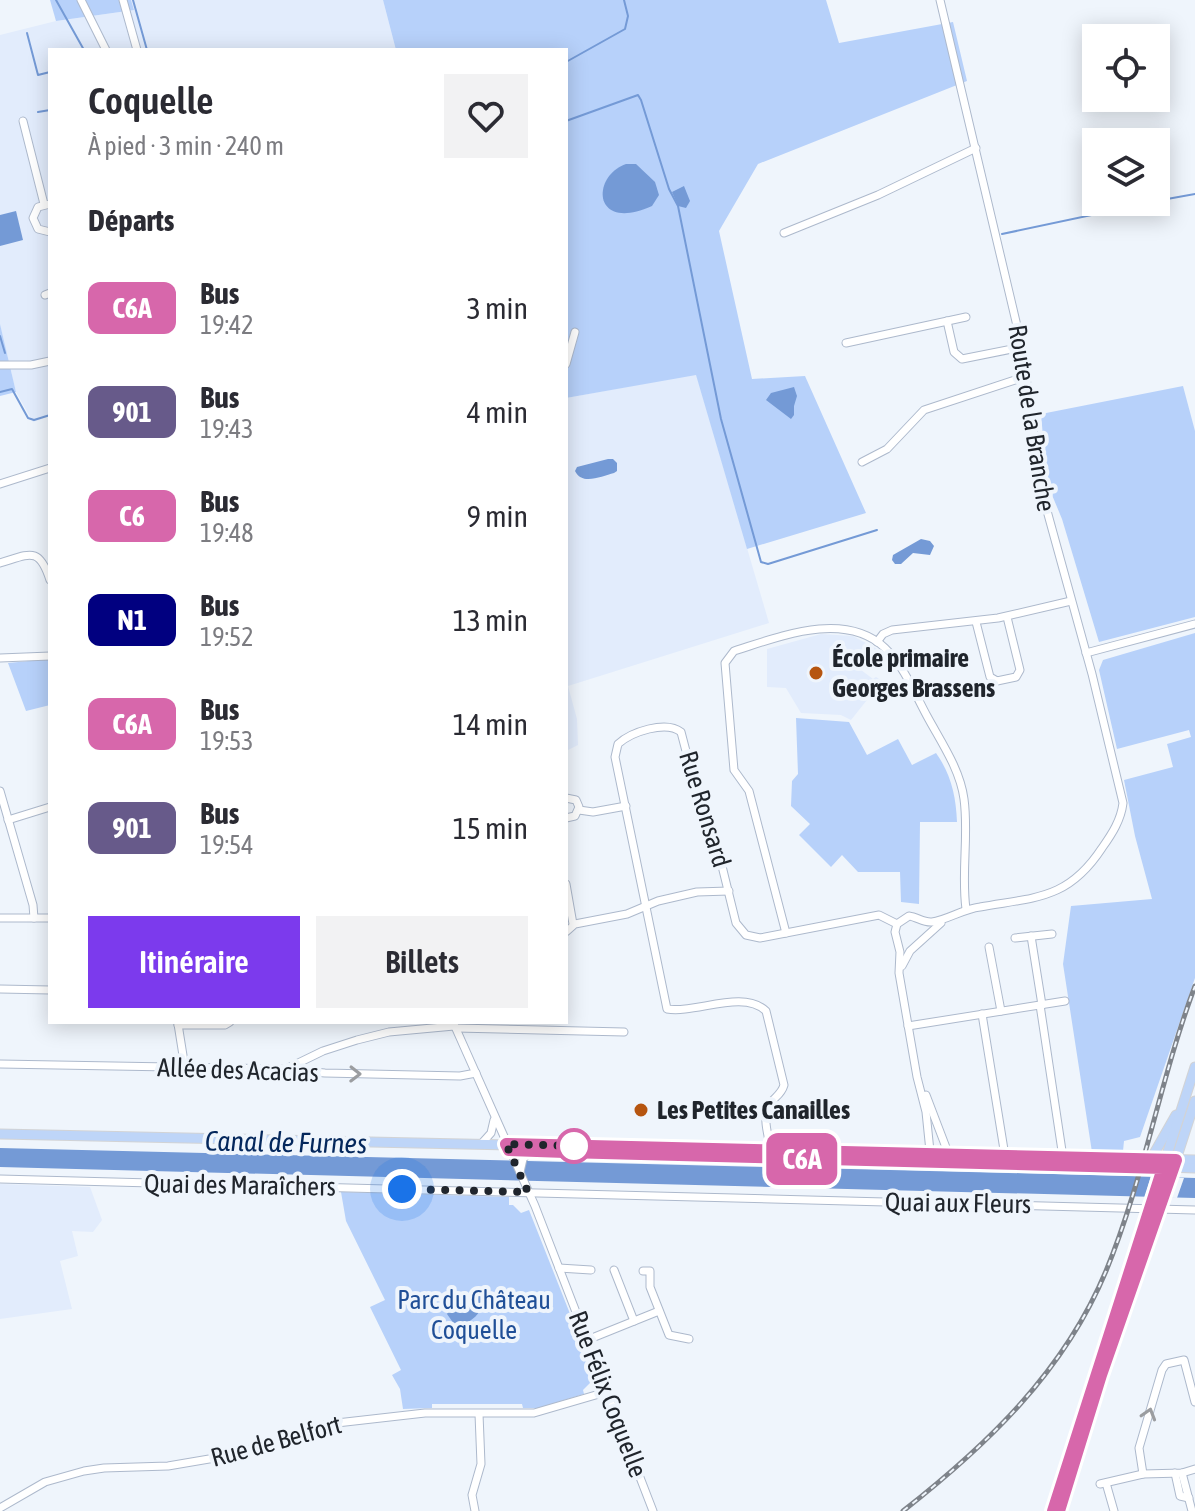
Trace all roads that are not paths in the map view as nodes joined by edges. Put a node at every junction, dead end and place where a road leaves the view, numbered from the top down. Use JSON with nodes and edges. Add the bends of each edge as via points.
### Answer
{"nodes":[{"id":1,"x":81,"y":0,"type":"edge"},
{"id":2,"x":123,"y":0,"type":"edge"},
{"id":3,"x":940,"y":2,"type":"edge"},
{"id":4,"x":105,"y":48,"type":"edge"},
{"id":5,"x":136,"y":48,"type":"edge"},
{"id":6,"x":23,"y":121,"type":"dead end"},
{"id":7,"x":976,"y":148,"type":"junction"},
{"id":8,"x":47,"y":204,"type":"edge"},
{"id":9,"x":48,"y":232,"type":"edge"},
{"id":10,"x":784,"y":233,"type":"dead end"},
{"id":11,"x":966,"y":317,"type":"dead end"},
{"id":12,"x":947,"y":321,"type":"junction"},
{"id":13,"x":575,"y":332,"type":"dead end"},
{"id":14,"x":846,"y":343,"type":"dead end"},
{"id":15,"x":1022,"y":347,"type":"junction"},
{"id":16,"x":568,"y":357,"type":"edge"},
{"id":17,"x":48,"y":361,"type":"edge"},
{"id":18,"x":0,"y":365,"type":"edge"},
{"id":19,"x":1027,"y":376,"type":"junction"},
{"id":20,"x":862,"y":462,"type":"dead end"},
{"id":21,"x":48,"y":470,"type":"edge"},
{"id":22,"x":0,"y":484,"type":"edge"},
{"id":23,"x":0,"y":563,"type":"edge"},
{"id":24,"x":48,"y":575,"type":"edge"},
{"id":25,"x":1071,"y":601,"type":"junction"},
{"id":26,"x":1007,"y":617,"type":"junction"},
{"id":27,"x":976,"y":622,"type":"junction"},
{"id":28,"x":1195,"y":624,"type":"edge"},
{"id":29,"x":877,"y":642,"type":"junction"},
{"id":30,"x":1086,"y":653,"type":"junction"},
{"id":31,"x":48,"y":656,"type":"edge"},
{"id":32,"x":0,"y":658,"type":"edge"},
{"id":33,"x":0,"y":791,"type":"edge"},
{"id":34,"x":568,"y":798,"type":"edge"},
{"id":35,"x":626,"y":806,"type":"junction"},
{"id":36,"x":48,"y":808,"type":"edge"},
{"id":37,"x":579,"y":810,"type":"junction"},
{"id":38,"x":568,"y":818,"type":"edge"},
{"id":39,"x":8,"y":820,"type":"junction"},
{"id":40,"x":726,"y":881,"type":"junction"},
{"id":41,"x":729,"y":891,"type":"junction"},
{"id":42,"x":697,"y":892,"type":"junction"},
{"id":43,"x":568,"y":895,"type":"edge"},
{"id":44,"x":644,"y":906,"type":"junction"},
{"id":45,"x":963,"y":910,"type":"junction"},
{"id":46,"x":2,"y":917,"type":"edge"},
{"id":47,"x":34,"y":918,"type":"junction"},
{"id":48,"x":48,"y":918,"type":"edge"},
{"id":49,"x":920,"y":920,"type":"junction"},
{"id":50,"x":573,"y":924,"type":"junction"},
{"id":51,"x":897,"y":924,"type":"junction"},
{"id":52,"x":568,"y":930,"type":"edge"},
{"id":53,"x":786,"y":933,"type":"junction"},
{"id":54,"x":1052,"y":934,"type":"dead end"},
{"id":55,"x":1031,"y":936,"type":"junction"},
{"id":56,"x":1015,"y":938,"type":"dead end"},
{"id":57,"x":924,"y":939,"type":"junction"},
{"id":58,"x":897,"y":940,"type":"junction"},
{"id":59,"x":916,"y":946,"type":"junction"},
{"id":60,"x":989,"y":947,"type":"dead end"},
{"id":61,"x":900,"y":980,"type":"junction"},
{"id":62,"x":0,"y":989,"type":"edge"},
{"id":63,"x":48,"y":990,"type":"edge"},
{"id":64,"x":1065,"y":1001,"type":"dead end"},
{"id":65,"x":1041,"y":1005,"type":"junction"},
{"id":66,"x":1001,"y":1011,"type":"junction"},
{"id":67,"x":982,"y":1014,"type":"junction"},
{"id":68,"x":178,"y":1024,"type":"edge"},
{"id":69,"x":225,"y":1024,"type":"edge"},
{"id":70,"x":454,"y":1025,"type":"edge"},
{"id":71,"x":908,"y":1026,"type":"junction"},
{"id":72,"x":479,"y":1030,"type":"junction"},
{"id":73,"x":624,"y":1032,"type":"dead end"},
{"id":74,"x":460,"y":1037,"type":"junction"},
{"id":75,"x":308,"y":1058,"type":"junction"},
{"id":76,"x":0,"y":1064,"type":"edge"},
{"id":77,"x":1195,"y":1067,"type":"edge"},
{"id":78,"x":185,"y":1068,"type":"junction"},
{"id":79,"x":278,"y":1069,"type":"junction"},
{"id":80,"x":915,"y":1069,"type":"junction"},
{"id":81,"x":309,"y":1071,"type":"junction"},
{"id":82,"x":476,"y":1073,"type":"junction"},
{"id":83,"x":1190,"y":1102,"type":"edge"},
{"id":84,"x":493,"y":1114,"type":"junction"},
{"id":85,"x":0,"y":1134,"type":"edge"},
{"id":86,"x":367,"y":1143,"type":"junction"},
{"id":87,"x":482,"y":1143,"type":"junction"},
{"id":88,"x":509,"y":1151,"type":"junction"},
{"id":89,"x":527,"y":1155,"type":"junction"},
{"id":90,"x":772,"y":1155,"type":"junction"},
{"id":91,"x":931,"y":1158,"type":"junction"},
{"id":92,"x":948,"y":1158,"type":"junction"},
{"id":93,"x":1006,"y":1159,"type":"junction"},
{"id":94,"x":1151,"y":1159,"type":"junction"},
{"id":95,"x":1195,"y":1160,"type":"edge"},
{"id":96,"x":1064,"y":1161,"type":"junction"},
{"id":97,"x":1170,"y":1164,"type":"junction"},
{"id":98,"x":1195,"y":1168,"type":"edge"},
{"id":99,"x":520,"y":1174,"type":"junction"},
{"id":100,"x":0,"y":1179,"type":"edge"},
{"id":101,"x":528,"y":1190,"type":"junction"},
{"id":102,"x":1156,"y":1205,"type":"junction"},
{"id":103,"x":1195,"y":1210,"type":"edge"},
{"id":104,"x":559,"y":1268,"type":"junction"},
{"id":105,"x":591,"y":1270,"type":"dead end"},
{"id":106,"x":614,"y":1270,"type":"dead end"},
{"id":107,"x":647,"y":1271,"type":"dead end"},
{"id":108,"x":659,"y":1311,"type":"junction"},
{"id":109,"x":634,"y":1321,"type":"junction"},
{"id":110,"x":689,"y":1339,"type":"dead end"},
{"id":111,"x":587,"y":1340,"type":"junction"},
{"id":112,"x":606,"y":1392,"type":"junction"},
{"id":113,"x":1195,"y":1402,"type":"edge"},
{"id":114,"x":479,"y":1414,"type":"junction"},
{"id":115,"x":1195,"y":1469,"type":"edge"},
{"id":116,"x":1178,"y":1473,"type":"junction"},
{"id":117,"x":1143,"y":1474,"type":"junction"},
{"id":118,"x":0,"y":1508,"type":"edge"},
{"id":119,"x":475,"y":1511,"type":"edge"},
{"id":120,"x":653,"y":1511,"type":"edge"},
{"id":121,"x":1053,"y":1511,"type":"edge"},
{"id":122,"x":1059,"y":1511,"type":"edge"},
{"id":123,"x":1114,"y":1511,"type":"edge"},
{"id":124,"x":1192,"y":1511,"type":"edge"}],
"edges":[{"from":1,"to":4,"type":"street"},
{"from":2,"to":5,"type":"street"},
{"from":3,"to":7,"type":"street","name":"Route de la Branche"},
{"from":6,"to":8,"type":"street"},
{"from":7,"to":10,"type":"street"},
{"from":7,"to":15,"type":"street","name":"Route de la Branche"},
{"from":8,"to":9,"type":"street","via":[[34,211],[33,222]]},
{"from":11,"to":12,"type":"street"},
{"from":12,"to":14,"type":"street"},
{"from":12,"to":15,"type":"street","via":[[960,358]]},
{"from":13,"to":16,"type":"street"},
{"from":15,"to":19,"type":"street","name":"Route de la Branche"},
{"from":17,"to":18,"type":"street"},
{"from":19,"to":20,"type":"street","via":[[927,408],[890,446]]},
{"from":19,"to":25,"type":"street","name":"Route de la Branche","via":[[1039,483]]},
{"from":21,"to":22,"type":"street"},
{"from":23,"to":24,"type":"street","via":[[36,556]]},
{"from":25,"to":26,"type":"street"},
{"from":25,"to":30,"type":"street","name":"Route de la Branche"},
{"from":26,"to":27,"type":"street"},
{"from":26,"to":27,"type":"street","via":[[1020,669],[1016,677],[998,681],[990,677]]},
{"from":27,"to":29,"type":"street","via":[[892,630]]},
{"from":28,"to":30,"type":"street"},
{"from":29,"to":45,"type":"street","via":[[905,676],[961,784]]},
{"from":29,"to":53,"type":"street","via":[[841,629],[808,631],[734,651],[726,660],[734,770],[749,791]]},
{"from":30,"to":45,"type":"street","name":"Route de la Branche","via":[[1123,801],[1115,828],[1088,867],[1059,891]]},
{"from":31,"to":32,"type":"street"},
{"from":33,"to":39,"type":"street"},
{"from":34,"to":37,"type":"street","via":[[576,800]]},
{"from":35,"to":37,"type":"street"},
{"from":35,"to":40,"type":"street","name":"Rue Ronsard","via":[[617,746],[627,737],[675,728],[684,738]]},
{"from":35,"to":44,"type":"street","name":"Rue Ronsard"},
{"from":36,"to":39,"type":"street"},
{"from":37,"to":38,"type":"street"},
{"from":39,"to":47,"type":"street"},
{"from":40,"to":41,"type":"street"},
{"from":40,"to":42,"type":"street"},
{"from":41,"to":42,"type":"street"},
{"from":41,"to":53,"type":"street","via":[[744,934],[756,938]]},
{"from":42,"to":44,"type":"street"},
{"from":43,"to":50,"type":"street"},
{"from":44,"to":50,"type":"street"},
{"from":44,"to":90,"type":"street","name":"Rue Ronsard","via":[[667,1009],[750,1003],[768,1013],[784,1085],[766,1113]]},
{"from":45,"to":49,"type":"street","via":[[933,922]]},
{"from":45,"to":57,"type":"street"},
{"from":46,"to":47,"type":"street"},
{"from":47,"to":48,"type":"street"},
{"from":49,"to":51,"type":"street","via":[[908,916]]},
{"from":49,"to":57,"type":"street","via":[[926,929]]},
{"from":50,"to":52,"type":"street"},
{"from":51,"to":53,"type":"street","via":[[879,915]]},
{"from":51,"to":58,"type":"street"},
{"from":54,"to":55,"type":"street"},
{"from":55,"to":56,"type":"street"},
{"from":55,"to":65,"type":"street"},
{"from":57,"to":59,"type":"street"},
{"from":58,"to":59,"type":"street","via":[[905,947]]},
{"from":58,"to":61,"type":"street"},
{"from":59,"to":61,"type":"street","via":[[906,957]]},
{"from":60,"to":66,"type":"street"},
{"from":61,"to":71,"type":"street"},
{"from":62,"to":63,"type":"street"},
{"from":64,"to":65,"type":"street"},
{"from":65,"to":66,"type":"street"},
{"from":65,"to":96,"type":"street"},
{"from":66,"to":67,"type":"street"},
{"from":67,"to":71,"type":"street"},
{"from":67,"to":93,"type":"street"},
{"from":68,"to":69,"type":"street"},
{"from":68,"to":78,"type":"street"},
{"from":70,"to":72,"type":"street"},
{"from":70,"to":74,"type":"street","name":"Rue Félix Coquelle"},
{"from":70,"to":75,"type":"street","via":[[374,1035]]},
{"from":71,"to":80,"type":"street"},
{"from":72,"to":73,"type":"street"},
{"from":72,"to":74,"type":"street"},
{"from":74,"to":82,"type":"street","name":"Rue Félix Coquelle"},
{"from":75,"to":79,"type":"street"},
{"from":75,"to":81,"type":"street"},
{"from":76,"to":78,"type":"street","name":"Allée des Acacias"},
{"from":77,"to":83,"type":"main road"},
{"from":78,"to":79,"type":"street","name":"Allée des Acacias"},
{"from":79,"to":81,"type":"street","name":"Allée des Acacias"},
{"from":80,"to":91,"type":"street"},
{"from":80,"to":92,"type":"street"},
{"from":81,"to":82,"type":"street","name":"Allée des Acacias","one_way":true},
{"from":82,"to":84,"type":"street","name":"Rue Félix Coquelle"},
{"from":83,"to":94,"type":"main road"},
{"from":83,"to":97,"type":"main road"},
{"from":84,"to":87,"type":"street","via":[[493,1129]]},
{"from":84,"to":88,"type":"street","name":"Rue Félix Coquelle"},
{"from":85,"to":86,"type":"main road"},
{"from":86,"to":87,"type":"main road"},
{"from":86,"to":88,"type":"main road"},
{"from":87,"to":88,"type":"main road"},
{"from":88,"to":89,"type":"main road"},
{"from":88,"to":90,"type":"main road"},
{"from":88,"to":99,"type":"street","name":"Rue Félix Coquelle"},
{"from":89,"to":90,"type":"main road"},
{"from":89,"to":99,"type":"street"},
{"from":90,"to":91,"type":"main road"},
{"from":91,"to":92,"type":"main road"},
{"from":92,"to":93,"type":"main road"},
{"from":93,"to":96,"type":"main road"},
{"from":94,"to":96,"type":"main road"},
{"from":94,"to":97,"type":"main road"},
{"from":95,"to":97,"type":"main road"},
{"from":96,"to":97,"type":"main road"},
{"from":97,"to":98,"type":"main road"},
{"from":97,"to":102,"type":"main road"},
{"from":99,"to":101,"type":"street","name":"Rue Félix Coquelle"},
{"from":100,"to":101,"type":"street","name":"Quai des Maraîchers"},
{"from":101,"to":102,"type":"street","name":"Quai aux Fleurs"},
{"from":101,"to":104,"type":"street","name":"Rue Félix Coquelle"},
{"from":102,"to":103,"type":"street","name":"Quai aux Fleurs"},
{"from":102,"to":121,"type":"main road"},
{"from":102,"to":122,"type":"main road"},
{"from":104,"to":105,"type":"street"},
{"from":104,"to":111,"type":"street","name":"Rue Félix Coquelle"},
{"from":106,"to":109,"type":"street"},
{"from":107,"to":108,"type":"street"},
{"from":108,"to":109,"type":"street"},
{"from":108,"to":110,"type":"street","via":[[670,1337]]},
{"from":109,"to":111,"type":"street"},
{"from":111,"to":112,"type":"street","name":"Rue Félix Coquelle"},
{"from":112,"to":114,"type":"street","name":"Rue de Belfort","via":[[538,1412]]},
{"from":112,"to":120,"type":"street","name":"Rue Félix Coquelle"},
{"from":117,"to":113,"type":"street","one_way":true,"via":[[1139,1448],[1166,1364],[1184,1360]]},
{"from":114,"to":118,"type":"street","name":"Rue de Belfort","via":[[421,1413],[328,1424],[201,1461],[89,1470],[45,1482]]},
{"from":114,"to":119,"type":"street"},
{"from":115,"to":116,"type":"street"},
{"from":116,"to":117,"type":"street"},
{"from":116,"to":124,"type":"street"},
{"from":117,"to":123,"type":"street","via":[[1103,1484]]}]}
